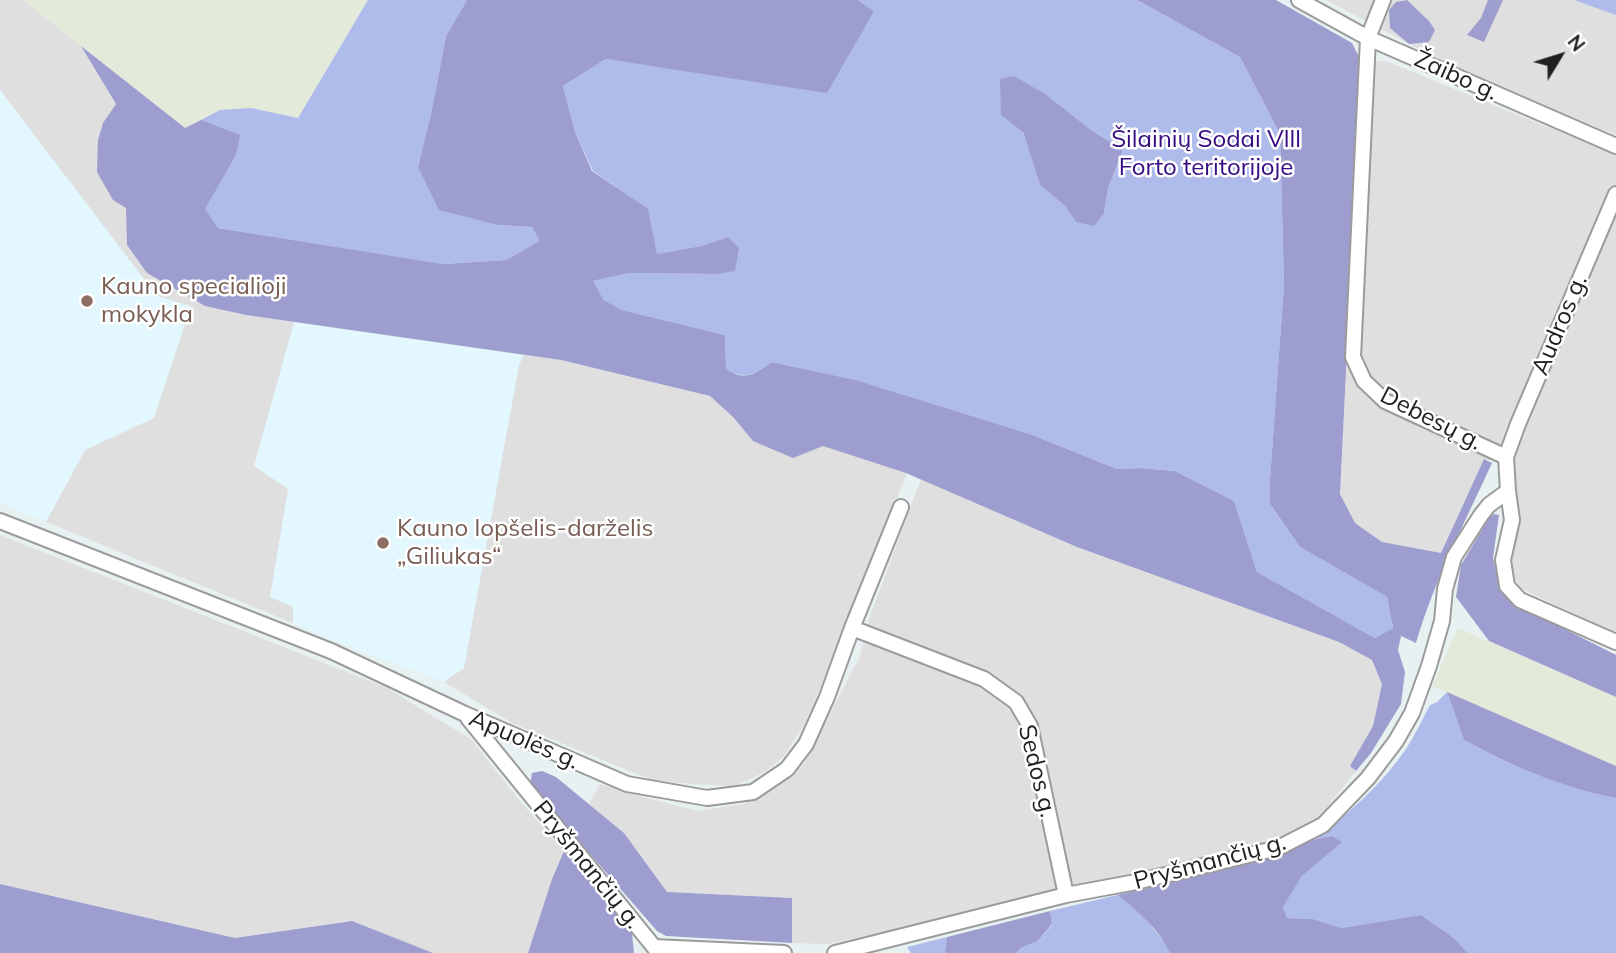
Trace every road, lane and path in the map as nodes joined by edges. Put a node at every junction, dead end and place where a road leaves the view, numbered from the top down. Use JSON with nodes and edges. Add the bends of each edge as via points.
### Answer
{"nodes":[{"id":1,"x":1299,"y":0,"type":"edge"},
{"id":2,"x":1383,"y":0,"type":"edge"},
{"id":3,"x":1368,"y":38,"type":"junction"},
{"id":4,"x":1616,"y":146,"type":"edge"},
{"id":5,"x":1616,"y":194,"type":"edge"},
{"id":6,"x":1506,"y":457,"type":"junction"},
{"id":7,"x":1508,"y":491,"type":"junction"},
{"id":8,"x":901,"y":506,"type":"dead end"},
{"id":9,"x":0,"y":521,"type":"edge"},
{"id":10,"x":852,"y":628,"type":"junction"},
{"id":11,"x":1616,"y":642,"type":"edge"},
{"id":12,"x":465,"y":714,"type":"junction"},
{"id":13,"x":1066,"y":895,"type":"junction"},
{"id":14,"x":652,"y":950,"type":"edge"},
{"id":15,"x":784,"y":953,"type":"edge"},
{"id":16,"x":835,"y":953,"type":"edge"}],
"edges":[{"from":1,"to":3,"type":"street","name":"Žaibo g."},
{"from":2,"to":3,"type":"street","name":"Debesų g."},
{"from":3,"to":4,"type":"street","name":"Žaibo g."},
{"from":3,"to":6,"type":"street","name":"Debesų g.","via":[[1353,357],[1364,381],[1385,401]]},
{"from":5,"to":6,"type":"street","name":"Audros g."},
{"from":6,"to":7,"type":"street","name":"Debesų g."},
{"from":7,"to":11,"type":"street","name":"Debesų g.","via":[[1513,520],[1503,560],[1507,586],[1520,600]]},
{"from":7,"to":13,"type":"street","name":"Pryšmančių g.","via":[[1489,505],[1454,557],[1442,621],[1412,713],[1368,778],[1322,825],[1278,848]]},
{"from":8,"to":10,"type":"street","name":"Apuolės g."},
{"from":9,"to":12,"type":"street","name":"Apuolės g.","via":[[331,651]]},
{"from":10,"to":12,"type":"street","name":"Apuolės g.","via":[[806,744],[787,769],[752,792],[707,798],[627,784]]},
{"from":10,"to":13,"type":"street","name":"Sedos g.","via":[[984,679],[1016,702],[1030,726]]},
{"from":12,"to":14,"type":"street","name":"Pryšmančių g."},
{"from":13,"to":16,"type":"street","name":"Pryšmančių g."},
{"from":14,"to":15,"type":"street","name":"Pryšmančių g."}]}
